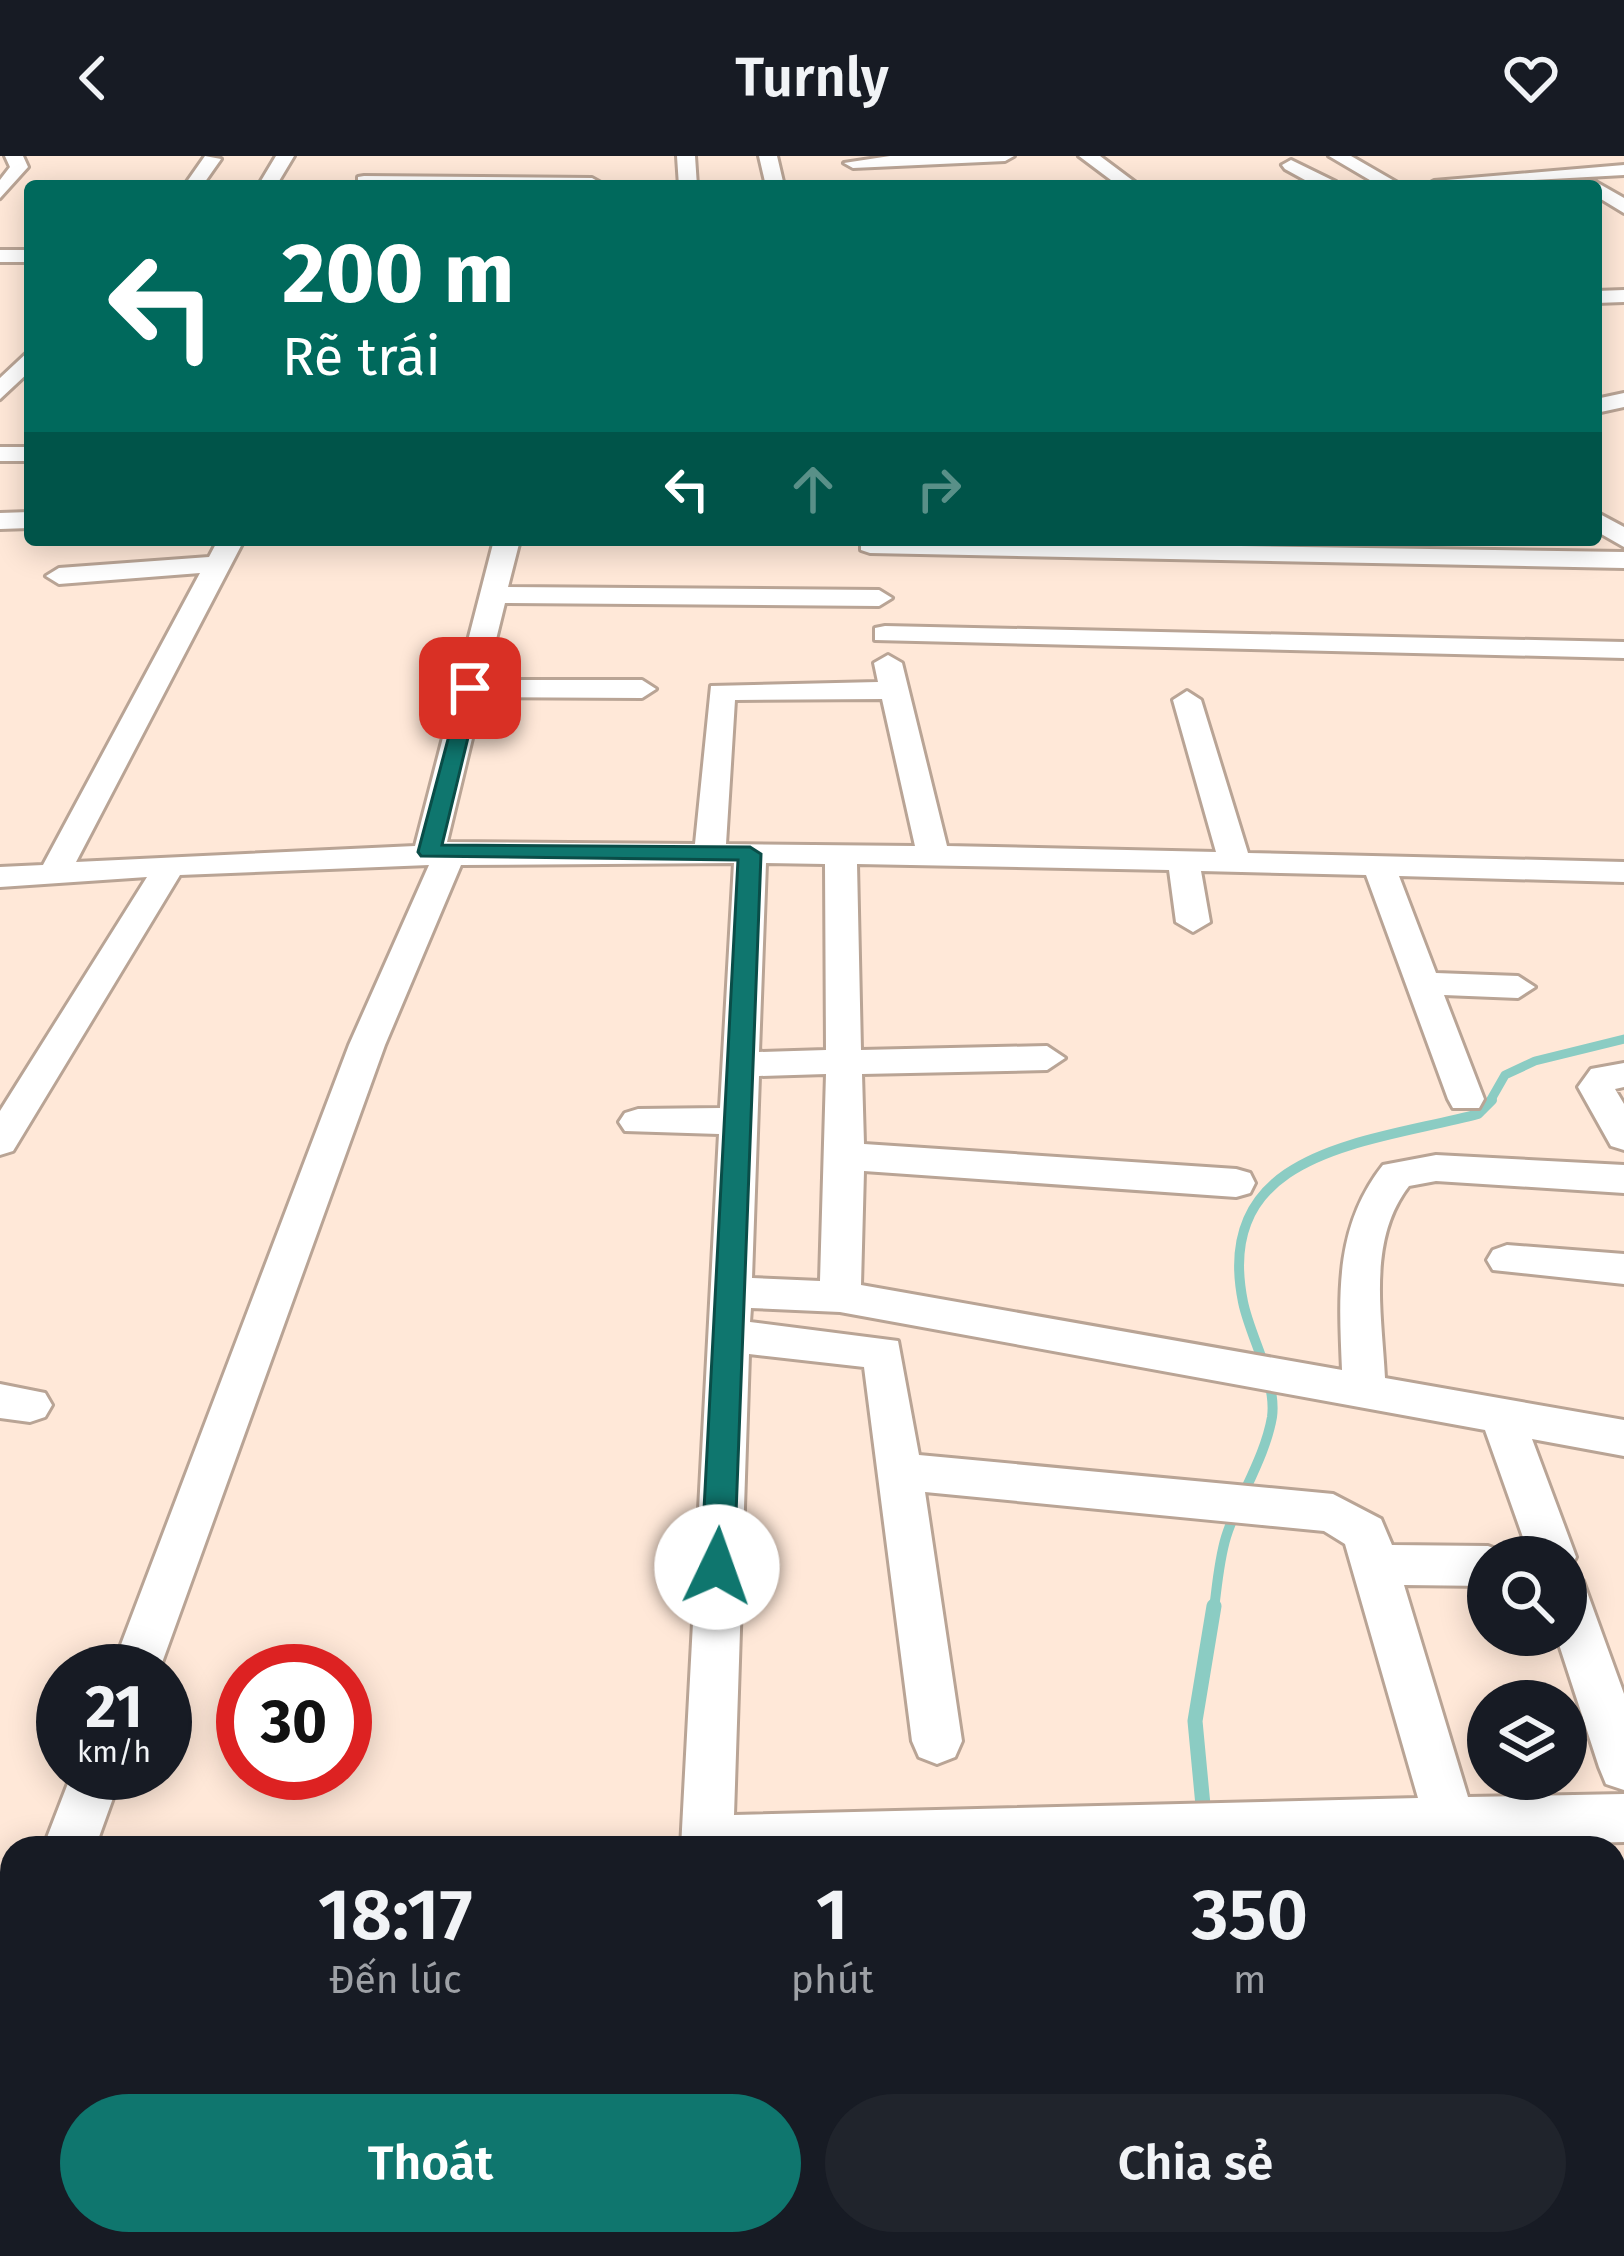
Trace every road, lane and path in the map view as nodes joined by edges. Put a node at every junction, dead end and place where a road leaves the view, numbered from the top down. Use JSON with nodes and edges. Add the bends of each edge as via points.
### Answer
{"nodes":[{"id":1,"x":14,"y":156,"type":"edge"},
{"id":2,"x":1005,"y":156,"type":"edge"},
{"id":3,"x":1121,"y":156,"type":"edge"},
{"id":4,"x":1338,"y":156,"type":"edge"},
{"id":5,"x":1091,"y":158,"type":"edge"},
{"id":6,"x":853,"y":163,"type":"dead end"},
{"id":7,"x":1291,"y":165,"type":"dead end"},
{"id":8,"x":1624,"y":170,"type":"edge"},
{"id":9,"x":1576,"y":173,"type":"junction"},
{"id":10,"x":1122,"y":180,"type":"edge"},
{"id":11,"x":1319,"y":180,"type":"edge"},
{"id":12,"x":1383,"y":180,"type":"edge"},
{"id":13,"x":1505,"y":180,"type":"edge"},
{"id":14,"x":1586,"y":180,"type":"edge"},
{"id":15,"x":0,"y":193,"type":"edge"},
{"id":16,"x":24,"y":368,"type":"edge"},
{"id":17,"x":0,"y":392,"type":"edge"},
{"id":18,"x":506,"y":546,"type":"edge"},
{"id":19,"x":871,"y":546,"type":"edge"},
{"id":20,"x":1038,"y":546,"type":"edge"},
{"id":21,"x":225,"y":552,"type":"edge"},
{"id":22,"x":1624,"y":560,"type":"edge"},
{"id":23,"x":59,"y":576,"type":"dead end"},
{"id":24,"x":494,"y":595,"type":"junction"},
{"id":25,"x":878,"y":598,"type":"junction"},
{"id":26,"x":885,"y":634,"type":"junction"},
{"id":27,"x":1624,"y":650,"type":"edge"},
{"id":28,"x":470,"y":688,"type":"junction"},
{"id":29,"x":642,"y":689,"type":"dead end"},
{"id":30,"x":890,"y":690,"type":"junction"},
{"id":31,"x":1187,"y":700,"type":"dead end"},
{"id":32,"x":440,"y":852,"type":"junction"},
{"id":33,"x":730,"y":853,"type":"junction"},
{"id":34,"x":841,"y":856,"type":"junction"},
{"id":35,"x":933,"y":856,"type":"junction"},
{"id":36,"x":1184,"y":863,"type":"junction"},
{"id":37,"x":171,"y":864,"type":"junction"},
{"id":38,"x":1234,"y":864,"type":"junction"},
{"id":39,"x":1379,"y":867,"type":"junction"},
{"id":40,"x":55,"y":872,"type":"junction"},
{"id":41,"x":1624,"y":872,"type":"edge"},
{"id":42,"x":0,"y":877,"type":"edge"},
{"id":43,"x":1193,"y":922,"type":"dead end"},
{"id":44,"x":1422,"y":983,"type":"junction"},
{"id":45,"x":1518,"y":987,"type":"dead end"},
{"id":46,"x":1047,"y":1058,"type":"dead end"},
{"id":47,"x":741,"y":1064,"type":"junction"},
{"id":48,"x":844,"y":1064,"type":"junction"},
{"id":49,"x":1624,"y":1075,"type":"edge"},
{"id":50,"x":1466,"y":1099,"type":"dead end"},
{"id":51,"x":738,"y":1121,"type":"junction"},
{"id":52,"x":638,"y":1122,"type":"dead end"},
{"id":53,"x":1624,"y":1137,"type":"edge"},
{"id":54,"x":0,"y":1142,"type":"edge"},
{"id":55,"x":845,"y":1156,"type":"junction"},
{"id":56,"x":1624,"y":1179,"type":"edge"},
{"id":57,"x":1236,"y":1183,"type":"dead end"},
{"id":58,"x":1507,"y":1260,"type":"dead end"},
{"id":59,"x":1624,"y":1269,"type":"edge"},
{"id":60,"x":840,"y":1297,"type":"junction"},
{"id":61,"x":730,"y":1314,"type":"junction"},
{"id":62,"x":1364,"y":1391,"type":"junction"},
{"id":63,"x":1502,"y":1416,"type":"junction"},
{"id":64,"x":1624,"y":1438,"type":"edge"},
{"id":65,"x":903,"y":1472,"type":"junction"},
{"id":66,"x":1545,"y":1536,"type":"edge"},
{"id":67,"x":1374,"y":1565,"type":"junction"},
{"id":68,"x":1467,"y":1565,"type":"edge"},
{"id":69,"x":145,"y":1644,"type":"edge"},
{"id":70,"x":1587,"y":1656,"type":"edge"},
{"id":71,"x":937,"y":1741,"type":"dead end"},
{"id":72,"x":1624,"y":1767,"type":"edge"},
{"id":73,"x":87,"y":1800,"type":"edge"},
{"id":74,"x":1624,"y":1818,"type":"edge"},
{"id":75,"x":1450,"y":1822,"type":"junction"},
{"id":76,"x":1541,"y":1834,"type":"edge"},
{"id":77,"x":73,"y":1836,"type":"edge"},
{"id":78,"x":708,"y":1836,"type":"edge"},
{"id":79,"x":942,"y":1836,"type":"edge"}],
"edges":[{"from":1,"to":15,"type":"street","via":[[19,166]]},
{"from":2,"to":6,"type":"street"},
{"from":3,"to":5,"type":"street"},
{"from":4,"to":12,"type":"street"},
{"from":5,"to":10,"type":"street"},
{"from":7,"to":11,"type":"street"},
{"from":8,"to":9,"type":"street"},
{"from":9,"to":13,"type":"street"},
{"from":9,"to":14,"type":"street"},
{"from":16,"to":17,"type":"street"},
{"from":18,"to":24,"type":"street"},
{"from":19,"to":25,"type":"street"},
{"from":20,"to":22,"type":"street"},
{"from":21,"to":23,"type":"street"},
{"from":21,"to":40,"type":"street"},
{"from":24,"to":25,"type":"street"},
{"from":24,"to":28,"type":"street"},
{"from":25,"to":26,"type":"street"},
{"from":26,"to":27,"type":"street"},
{"from":26,"to":30,"type":"street"},
{"from":28,"to":29,"type":"street"},
{"from":28,"to":32,"type":"street"},
{"from":30,"to":33,"type":"street","via":[[721,692]]},
{"from":30,"to":35,"type":"street"},
{"from":31,"to":38,"type":"street"},
{"from":32,"to":33,"type":"street"},
{"from":32,"to":37,"type":"street"},
{"from":32,"to":69,"type":"street"},
{"from":33,"to":34,"type":"street"},
{"from":33,"to":47,"type":"street"},
{"from":34,"to":35,"type":"street"},
{"from":34,"to":48,"type":"street"},
{"from":35,"to":36,"type":"street"},
{"from":36,"to":38,"type":"street"},
{"from":36,"to":43,"type":"street"},
{"from":37,"to":40,"type":"street"},
{"from":37,"to":54,"type":"street"},
{"from":38,"to":39,"type":"street"},
{"from":39,"to":41,"type":"street"},
{"from":39,"to":44,"type":"street"},
{"from":40,"to":42,"type":"street"},
{"from":44,"to":45,"type":"street"},
{"from":44,"to":50,"type":"street"},
{"from":46,"to":48,"type":"street"},
{"from":47,"to":48,"type":"street"},
{"from":47,"to":51,"type":"street"},
{"from":48,"to":55,"type":"street"},
{"from":49,"to":53,"type":"street","via":[[1596,1087]]},
{"from":51,"to":52,"type":"street"},
{"from":51,"to":61,"type":"street"},
{"from":55,"to":57,"type":"street"},
{"from":55,"to":60,"type":"street"},
{"from":56,"to":62,"type":"street","via":[[1436,1168],[1397,1174],[1386,1184],[1363,1253]]},
{"from":58,"to":59,"type":"street"},
{"from":60,"to":61,"type":"street"},
{"from":60,"to":62,"type":"street"},
{"from":61,"to":65,"type":"street","via":[[884,1353]]},
{"from":61,"to":78,"type":"street"},
{"from":62,"to":63,"type":"street"},
{"from":63,"to":64,"type":"street"},
{"from":63,"to":66,"type":"street"},
{"from":65,"to":67,"type":"street","via":[[1333,1513],[1365,1533]]},
{"from":65,"to":71,"type":"street"},
{"from":67,"to":68,"type":"street"},
{"from":67,"to":75,"type":"street"},
{"from":70,"to":72,"type":"street"},
{"from":73,"to":77,"type":"street"},
{"from":74,"to":76,"type":"street"},
{"from":75,"to":76,"type":"street"},
{"from":75,"to":79,"type":"street"}]}
